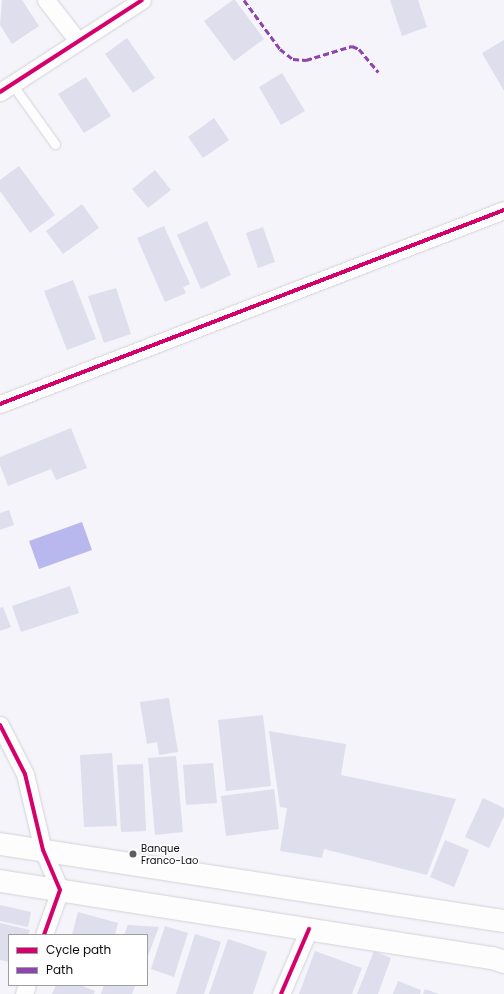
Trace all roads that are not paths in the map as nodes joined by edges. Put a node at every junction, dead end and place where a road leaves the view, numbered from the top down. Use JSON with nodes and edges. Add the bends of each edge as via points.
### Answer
{"nodes":[{"id":1,"x":46,"y":0,"type":"edge"},
{"id":2,"x":142,"y":0,"type":"edge"},
{"id":3,"x":78,"y":41,"type":"junction"},
{"id":4,"x":6,"y":88,"type":"edge"},
{"id":5,"x":55,"y":144,"type":"dead end"},
{"id":6,"x":504,"y":210,"type":"edge"},
{"id":7,"x":0,"y":404,"type":"edge"},
{"id":8,"x":0,"y":725,"type":"edge"},
{"id":9,"x":0,"y":844,"type":"edge"},
{"id":10,"x":43,"y":850,"type":"junction"},
{"id":11,"x":0,"y":881,"type":"edge"},
{"id":12,"x":60,"y":890,"type":"junction"},
{"id":13,"x":504,"y":921,"type":"edge"},
{"id":14,"x":309,"y":929,"type":"junction"},
{"id":15,"x":44,"y":934,"type":"edge"},
{"id":16,"x":504,"y":962,"type":"edge"},
{"id":17,"x":281,"y":994,"type":"edge"}],
"edges":[{"from":1,"to":3,"type":"street"},
{"from":2,"to":3,"type":"street"},
{"from":3,"to":4,"type":"street"},
{"from":4,"to":5,"type":"lane"},
{"from":6,"to":7,"type":"street"},
{"from":8,"to":10,"type":"street","via":[[25,774]]},
{"from":9,"to":10,"type":"highway"},
{"from":10,"to":12,"type":"street"},
{"from":10,"to":13,"type":"highway"},
{"from":11,"to":12,"type":"highway"},
{"from":12,"to":14,"type":"highway"},
{"from":12,"to":15,"type":"street"},
{"from":14,"to":16,"type":"highway"},
{"from":14,"to":17,"type":"street"}]}
